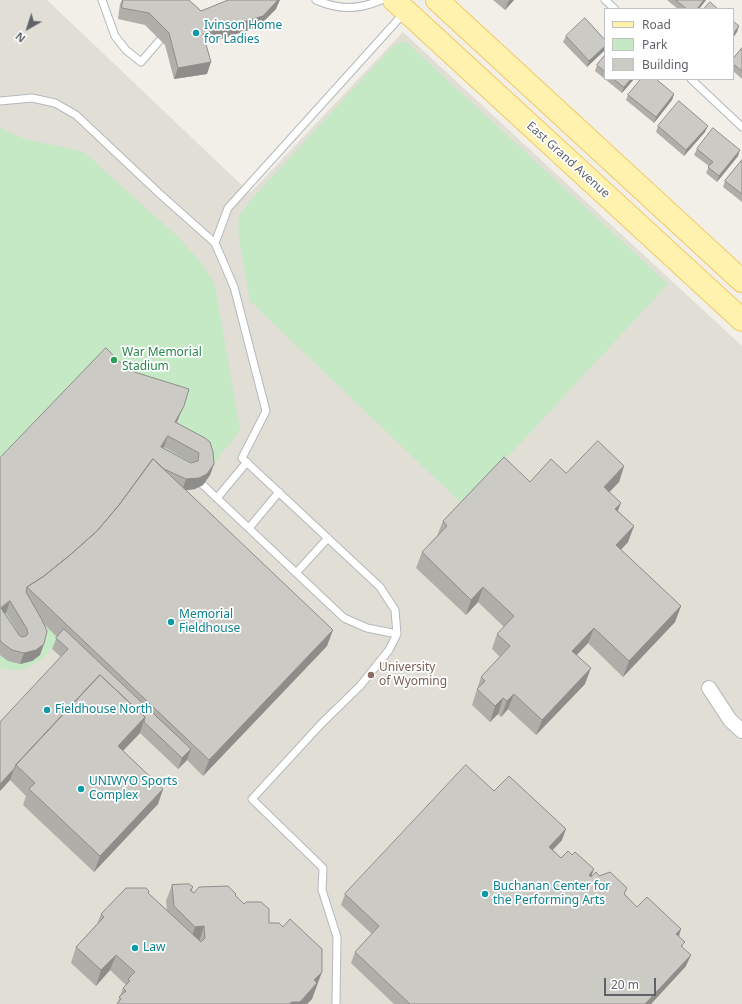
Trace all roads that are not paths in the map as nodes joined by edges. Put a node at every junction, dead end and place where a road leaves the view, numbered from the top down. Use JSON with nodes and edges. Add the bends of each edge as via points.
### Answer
{"nodes":[{"id":1,"x":102,"y":0,"type":"edge"},
{"id":2,"x":316,"y":0,"type":"edge"},
{"id":3,"x":381,"y":0,"type":"edge"},
{"id":4,"x":437,"y":0,"type":"edge"},
{"id":5,"x":605,"y":0,"type":"edge"},
{"id":6,"x":400,"y":5,"type":"edge"},
{"id":7,"x":614,"y":8,"type":"edge"},
{"id":8,"x":160,"y":40,"type":"edge"},
{"id":9,"x":691,"y":80,"type":"edge"},
{"id":10,"x":0,"y":101,"type":"edge"},
{"id":11,"x":742,"y":127,"type":"edge"},
{"id":12,"x":215,"y":243,"type":"junction"},
{"id":13,"x":742,"y":282,"type":"edge"},
{"id":14,"x":742,"y":320,"type":"edge"},
{"id":15,"x":247,"y":462,"type":"junction"},
{"id":16,"x":203,"y":485,"type":"edge"},
{"id":17,"x":279,"y":492,"type":"junction"},
{"id":18,"x":217,"y":498,"type":"junction"},
{"id":19,"x":249,"y":528,"type":"junction"},
{"id":20,"x":328,"y":538,"type":"junction"},
{"id":21,"x":296,"y":573,"type":"junction"},
{"id":22,"x":397,"y":634,"type":"junction"},
{"id":23,"x":709,"y":688,"type":"dead end"},
{"id":24,"x":742,"y":732,"type":"edge"},
{"id":25,"x":336,"y":1004,"type":"edge"}],
"edges":[{"from":1,"to":8,"type":"lane","via":[[114,36],[141,62]]},
{"from":2,"to":3,"type":"lane","via":[[327,5],[355,8]]},
{"from":4,"to":13,"type":"main road"},
{"from":5,"to":7,"type":"lane"},
{"from":6,"to":12,"type":"lane","via":[[228,208]]},
{"from":6,"to":14,"type":"main road","name":"East Grand Avenue"},
{"from":9,"to":11,"type":"lane"},
{"from":10,"to":12,"type":"lane","via":[[32,98],[55,103],[76,115]]},
{"from":12,"to":15,"type":"lane","via":[[234,287],[266,411],[242,458]]},
{"from":15,"to":17,"type":"lane"},
{"from":15,"to":18,"type":"lane"},
{"from":16,"to":18,"type":"lane"},
{"from":17,"to":19,"type":"lane"},
{"from":17,"to":20,"type":"lane"},
{"from":18,"to":19,"type":"lane"},
{"from":19,"to":21,"type":"lane"},
{"from":20,"to":21,"type":"lane"},
{"from":20,"to":22,"type":"lane","via":[[380,587],[395,610]]},
{"from":21,"to":22,"type":"lane","via":[[344,618],[367,628]]},
{"from":22,"to":25,"type":"lane","via":[[389,650],[360,686],[252,799],[323,868],[322,890],[337,937]]},
{"from":23,"to":24,"type":"street","via":[[730,720]]}]}
